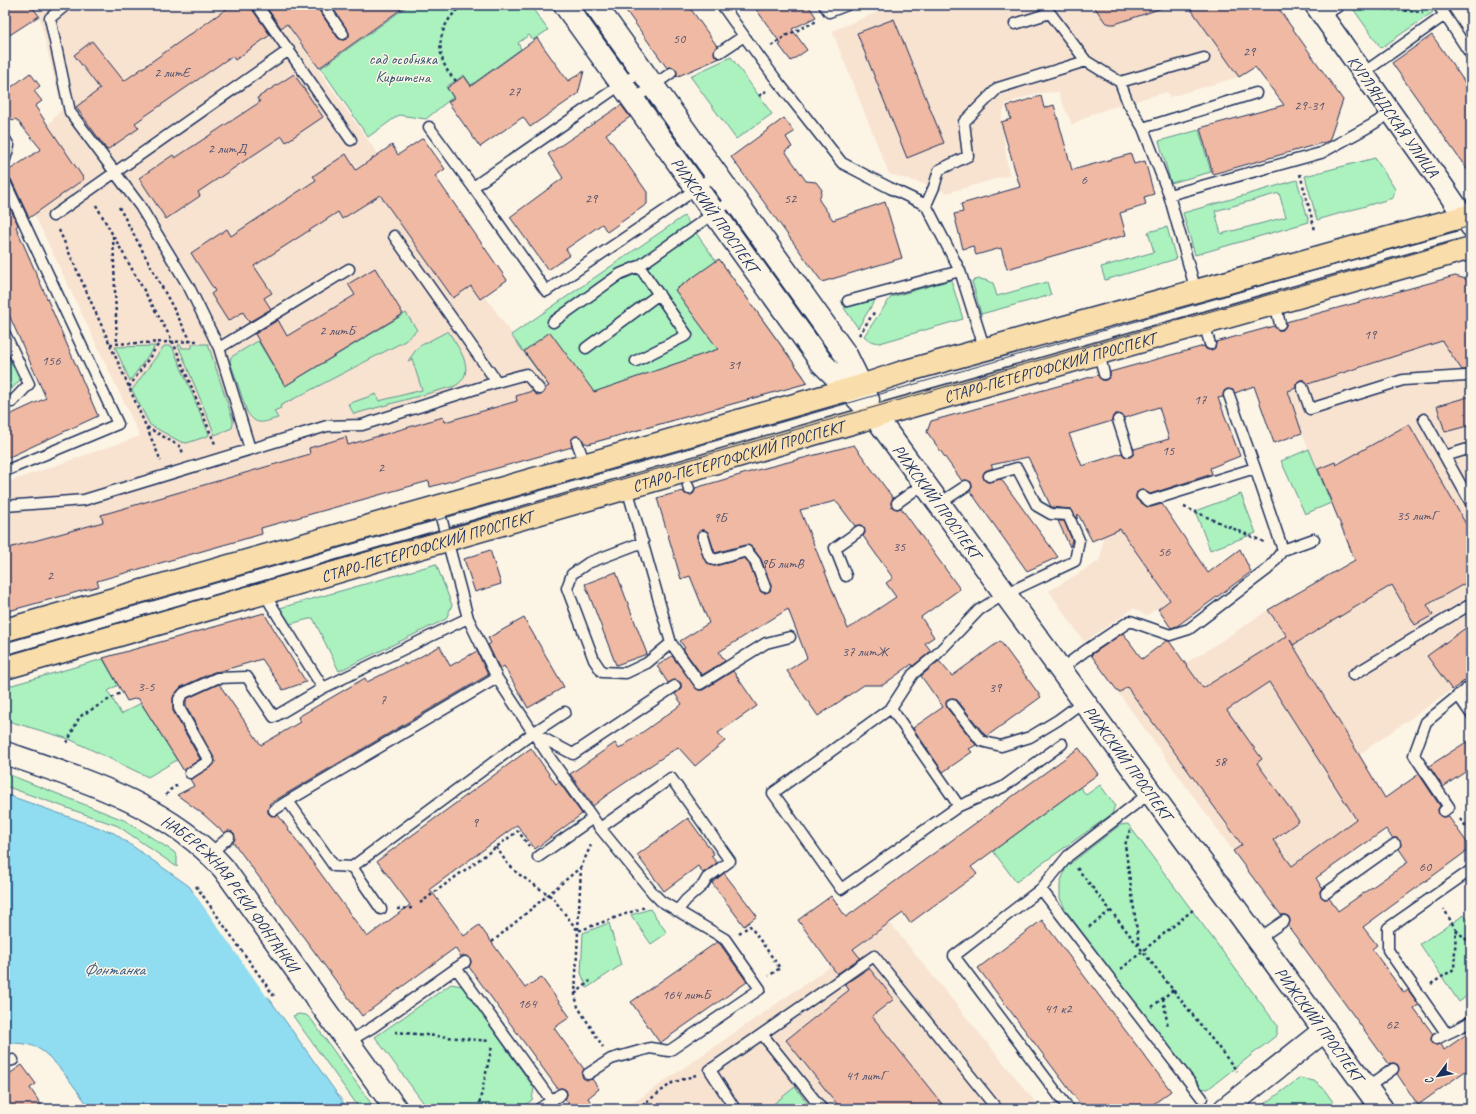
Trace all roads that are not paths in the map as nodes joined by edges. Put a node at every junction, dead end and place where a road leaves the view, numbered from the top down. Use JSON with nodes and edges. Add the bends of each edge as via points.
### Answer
{"nodes":[{"id":1,"x":66,"y":5,"type":"edge"},
{"id":2,"x":257,"y":5,"type":"edge"},
{"id":3,"x":323,"y":5,"type":"edge"},
{"id":4,"x":565,"y":5,"type":"edge"},
{"id":5,"x":595,"y":5,"type":"edge"},
{"id":6,"x":722,"y":5,"type":"edge"},
{"id":7,"x":847,"y":5,"type":"edge"},
{"id":8,"x":1340,"y":5,"type":"edge"},
{"id":9,"x":1438,"y":5,"type":"edge"},
{"id":10,"x":826,"y":8,"type":"edge"},
{"id":11,"x":1052,"y":9,"type":"edge"},
{"id":12,"x":1319,"y":11,"type":"edge"},
{"id":13,"x":1445,"y":15,"type":"junction"},
{"id":14,"x":1016,"y":24,"type":"dead end"},
{"id":15,"x":343,"y":34,"type":"dead end"},
{"id":16,"x":744,"y":36,"type":"junction"},
{"id":17,"x":289,"y":50,"type":"junction"},
{"id":18,"x":720,"y":52,"type":"dead end"},
{"id":19,"x":1471,"y":54,"type":"edge"},
{"id":20,"x":1204,"y":58,"type":"dead end"},
{"id":21,"x":1086,"y":62,"type":"junction"},
{"id":22,"x":671,"y":73,"type":"dead end"},
{"id":23,"x":1363,"y":73,"type":"junction"},
{"id":24,"x":647,"y":78,"type":"junction"},
{"id":25,"x":1120,"y":82,"type":"junction"},
{"id":26,"x":628,"y":92,"type":"junction"},
{"id":27,"x":1256,"y":93,"type":"dead end"},
{"id":28,"x":1391,"y":113,"type":"junction"},
{"id":29,"x":429,"y":127,"type":"dead end"},
{"id":30,"x":1143,"y":128,"type":"junction"},
{"id":31,"x":5,"y":139,"type":"edge"},
{"id":32,"x":352,"y":140,"type":"dead end"},
{"id":33,"x":5,"y":159,"type":"edge"},
{"id":34,"x":115,"y":172,"type":"junction"},
{"id":35,"x":716,"y":174,"type":"junction"},
{"id":36,"x":5,"y":182,"type":"edge"},
{"id":37,"x":473,"y":187,"type":"junction"},
{"id":38,"x":696,"y":188,"type":"junction"},
{"id":39,"x":1169,"y":194,"type":"junction"},
{"id":40,"x":734,"y":199,"type":"junction"},
{"id":41,"x":926,"y":205,"type":"junction"},
{"id":42,"x":714,"y":213,"type":"junction"},
{"id":43,"x":53,"y":216,"type":"road end"},
{"id":44,"x":1469,"y":220,"type":"edge"},
{"id":45,"x":394,"y":236,"type":"dead end"},
{"id":46,"x":1471,"y":248,"type":"edge"},
{"id":47,"x":639,"y":266,"type":"junction"},
{"id":48,"x":349,"y":269,"type":"dead end"},
{"id":49,"x":960,"y":271,"type":"junction"},
{"id":50,"x":1196,"y":291,"type":"junction"},
{"id":51,"x":658,"y":294,"type":"junction"},
{"id":52,"x":848,"y":301,"type":"dead end"},
{"id":53,"x":1275,"y":303,"type":"junction"},
{"id":54,"x":553,"y":322,"type":"dead end"},
{"id":55,"x":1204,"y":323,"type":"junction"},
{"id":56,"x":1280,"y":324,"type":"dead end"},
{"id":57,"x":5,"y":334,"type":"edge"},
{"id":58,"x":217,"y":344,"type":"junction"},
{"id":59,"x":1210,"y":344,"type":"dead end"},
{"id":60,"x":586,"y":348,"type":"dead end"},
{"id":61,"x":985,"y":350,"type":"junction"},
{"id":62,"x":1099,"y":353,"type":"junction"},
{"id":63,"x":636,"y":361,"type":"dead end"},
{"id":64,"x":1104,"y":374,"type":"dead end"},
{"id":65,"x":1466,"y":376,"type":"dead end"},
{"id":66,"x":497,"y":382,"type":"junction"},
{"id":67,"x":1302,"y":386,"type":"dead end"},
{"id":68,"x":855,"y":388,"type":"junction"},
{"id":69,"x":539,"y":389,"type":"dead end"},
{"id":70,"x":1229,"y":395,"type":"dead end"},
{"id":71,"x":5,"y":402,"type":"edge"},
{"id":72,"x":875,"y":416,"type":"junction"},
{"id":73,"x":1424,"y":419,"type":"dead end"},
{"id":74,"x":1118,"y":420,"type":"dead end"},
{"id":75,"x":577,"y":442,"type":"dead end"},
{"id":76,"x":1471,"y":448,"type":"edge"},
{"id":77,"x":250,"y":449,"type":"junction"},
{"id":78,"x":1128,"y":451,"type":"dead end"},
{"id":79,"x":1445,"y":456,"type":"junction"},
{"id":80,"x":585,"y":464,"type":"junction"},
{"id":81,"x":1255,"y":468,"type":"junction"},
{"id":82,"x":5,"y":471,"type":"edge"},
{"id":83,"x":989,"y":476,"type":"dead end"},
{"id":84,"x":925,"y":483,"type":"junction"},
{"id":85,"x":966,"y":486,"type":"dead end"},
{"id":86,"x":627,"y":488,"type":"junction"},
{"id":87,"x":1142,"y":496,"type":"dead end"},
{"id":88,"x":897,"y":503,"type":"dead end"},
{"id":89,"x":940,"y":503,"type":"junction"},
{"id":90,"x":1471,"y":503,"type":"edge"},
{"id":91,"x":5,"y":506,"type":"edge"},
{"id":92,"x":438,"y":506,"type":"junction"},
{"id":93,"x":859,"y":531,"type":"dead end"},
{"id":94,"x":703,"y":536,"type":"dead end"},
{"id":95,"x":1314,"y":539,"type":"dead end"},
{"id":96,"x":448,"y":540,"type":"junction"},
{"id":97,"x":643,"y":542,"type":"junction"},
{"id":98,"x":1282,"y":550,"type":"junction"},
{"id":99,"x":846,"y":576,"type":"dead end"},
{"id":100,"x":766,"y":587,"type":"dead end"},
{"id":101,"x":267,"y":592,"type":"junction"},
{"id":102,"x":1005,"y":594,"type":"junction"},
{"id":103,"x":1471,"y":604,"type":"edge"},
{"id":104,"x":468,"y":618,"type":"junction"},
{"id":105,"x":5,"y":630,"type":"edge"},
{"id":106,"x":790,"y":637,"type":"dead end"},
{"id":107,"x":671,"y":643,"type":"junction"},
{"id":108,"x":5,"y":668,"type":"edge"},
{"id":109,"x":1061,"y":669,"type":"junction"},
{"id":110,"x":1352,"y":675,"type":"dead end"},
{"id":111,"x":497,"y":678,"type":"junction"},
{"id":112,"x":675,"y":686,"type":"dead end"},
{"id":113,"x":1471,"y":686,"type":"edge"},
{"id":114,"x":323,"y":688,"type":"junction"},
{"id":115,"x":1458,"y":695,"type":"junction"},
{"id":116,"x":1084,"y":701,"type":"junction"},
{"id":117,"x":952,"y":704,"type":"dead end"},
{"id":118,"x":891,"y":708,"type":"junction"},
{"id":119,"x":565,"y":712,"type":"dead end"},
{"id":120,"x":1471,"y":714,"type":"edge"},
{"id":121,"x":534,"y":733,"type":"junction"},
{"id":122,"x":1062,"y":744,"type":"dead end"},
{"id":123,"x":5,"y":753,"type":"edge"},
{"id":124,"x":190,"y":773,"type":"dead end"},
{"id":125,"x":1151,"y":792,"type":"junction"},
{"id":126,"x":288,"y":801,"type":"junction"},
{"id":127,"x":959,"y":806,"type":"junction"},
{"id":128,"x":274,"y":810,"type":"dead end"},
{"id":129,"x":1444,"y":811,"type":"dead end"},
{"id":130,"x":593,"y":818,"type":"junction"},
{"id":131,"x":600,"y":828,"type":"junction"},
{"id":132,"x":229,"y":837,"type":"dead end"},
{"id":133,"x":1395,"y":844,"type":"dead end"},
{"id":134,"x":211,"y":853,"type":"junction"},
{"id":135,"x":538,"y":857,"type":"dead end"},
{"id":136,"x":352,"y":867,"type":"junction"},
{"id":137,"x":1471,"y":870,"type":"edge"},
{"id":138,"x":1041,"y":889,"type":"junction"},
{"id":139,"x":1326,"y":893,"type":"dead end"},
{"id":140,"x":382,"y":909,"type":"dead end"},
{"id":141,"x":678,"y":911,"type":"junction"},
{"id":142,"x":1284,"y":921,"type":"dead end"},
{"id":143,"x":1258,"y":939,"type":"junction"},
{"id":144,"x":465,"y":962,"type":"dead end"},
{"id":145,"x":456,"y":968,"type":"junction"},
{"id":146,"x":1471,"y":1021,"type":"edge"},
{"id":147,"x":1325,"y":1030,"type":"junction"},
{"id":148,"x":1446,"y":1033,"type":"junction"},
{"id":149,"x":762,"y":1034,"type":"junction"},
{"id":150,"x":1437,"y":1039,"type":"dead end"},
{"id":151,"x":348,"y":1042,"type":"junction"},
{"id":152,"x":1393,"y":1070,"type":"dead end"},
{"id":153,"x":588,"y":1074,"type":"dead end"},
{"id":154,"x":1367,"y":1088,"type":"junction"},
{"id":155,"x":561,"y":1094,"type":"dead end"},
{"id":156,"x":1202,"y":1098,"type":"dead end"},
{"id":157,"x":551,"y":1100,"type":"junction"},
{"id":158,"x":396,"y":1109,"type":"edge"},
{"id":159,"x":539,"y":1109,"type":"edge"},
{"id":160,"x":735,"y":1109,"type":"edge"},
{"id":161,"x":822,"y":1109,"type":"edge"},
{"id":162,"x":997,"y":1109,"type":"edge"},
{"id":163,"x":1069,"y":1109,"type":"edge"},
{"id":164,"x":1225,"y":1109,"type":"edge"},
{"id":165,"x":1382,"y":1109,"type":"edge"}],
"edges":[{"from":1,"to":34,"type":"lane","via":[[50,18],[70,112]]},
{"from":2,"to":17,"type":"lane"},
{"from":3,"to":15,"type":"lane"},
{"from":4,"to":26,"type":"street","name":"РИЖСКИЙ ПРОСПЕКТ"},
{"from":5,"to":24,"type":"street","name":"РИЖСКИЙ ПРОСПЕКТ"},
{"from":6,"to":16,"type":"lane"},
{"from":7,"to":10,"type":"lane"},
{"from":8,"to":12,"type":"lane"},
{"from":9,"to":13,"type":"lane"},
{"from":11,"to":14,"type":"lane"},
{"from":11,"to":21,"type":"lane"},
{"from":12,"to":23,"type":"street","name":"КУРЛЯНДСКАЯ УЛИЦА"},
{"from":13,"to":19,"type":"lane"},
{"from":13,"to":23,"type":"lane"},
{"from":16,"to":18,"type":"lane"},
{"from":16,"to":41,"type":"lane","via":[[842,163]]},
{"from":17,"to":32,"type":"lane"},
{"from":17,"to":34,"type":"lane"},
{"from":20,"to":25,"type":"lane"},
{"from":21,"to":25,"type":"lane"},
{"from":21,"to":41,"type":"lane","via":[[998,88],[964,122],[968,156],[939,170]]},
{"from":22,"to":24,"type":"lane"},
{"from":23,"to":28,"type":"street","name":"КУРЛЯНДСКАЯ УЛИЦА"},
{"from":24,"to":26,"type":"lane"},
{"from":24,"to":26,"type":"lane"},
{"from":24,"to":35,"type":"street","name":"РИЖСКИЙ ПРОСПЕКТ"},
{"from":25,"to":30,"type":"lane","via":[[1128,104]]},
{"from":26,"to":37,"type":"lane"},
{"from":26,"to":38,"type":"street","name":"РИЖСКИЙ ПРОСПЕКТ"},
{"from":27,"to":30,"type":"lane"},
{"from":28,"to":39,"type":"lane","via":[[1321,153]]},
{"from":28,"to":44,"type":"street","name":"КУРЛЯНДСКАЯ УЛИЦА"},
{"from":29,"to":37,"type":"lane"},
{"from":30,"to":39,"type":"lane"},
{"from":31,"to":33,"type":"lane","via":[[9,146]]},
{"from":34,"to":43,"type":"lane"},
{"from":34,"to":58,"type":"lane","via":[[140,206],[189,286]]},
{"from":35,"to":38,"type":"lane"},
{"from":35,"to":40,"type":"street","name":"РИЖСКИЙ ПРОСПЕКТ"},
{"from":36,"to":82,"type":"lane","via":[[118,424]]},
{"from":37,"to":38,"type":"lane","via":[[546,291]]},
{"from":38,"to":42,"type":"street","name":"РИЖСКИЙ ПРОСПЕКТ"},
{"from":39,"to":50,"type":"lane"},
{"from":40,"to":42,"type":"lane"},
{"from":40,"to":68,"type":"street","name":"РИЖСКИЙ ПРОСПЕКТ","via":[[846,355]]},
{"from":41,"to":49,"type":"lane"},
{"from":42,"to":47,"type":"lane"},
{"from":42,"to":68,"type":"street","name":"РИЖСКИЙ ПРОСПЕКТ","via":[[822,363]]},
{"from":44,"to":50,"type":"main road","name":"СТАРО-ПЕТЕРГОФСКИЙ ПРОСПЕКТ"},
{"from":45,"to":66,"type":"lane"},
{"from":46,"to":53,"type":"main road","name":"СТАРО-ПЕТЕРГОФСКИЙ ПРОСПЕКТ"},
{"from":47,"to":51,"type":"lane"},
{"from":47,"to":54,"type":"lane","via":[[620,274]]},
{"from":48,"to":58,"type":"lane"},
{"from":49,"to":52,"type":"lane"},
{"from":49,"to":61,"type":"lane"},
{"from":50,"to":61,"type":"main road","name":"СТАРО-ПЕТЕРГОФСКИЙ ПРОСПЕКТ"},
{"from":51,"to":60,"type":"lane"},
{"from":51,"to":63,"type":"lane","via":[[687,335]]},
{"from":53,"to":55,"type":"main road","name":"СТАРО-ПЕТЕРГОФСКИЙ ПРОСПЕКТ"},
{"from":53,"to":56,"type":"lane"},
{"from":55,"to":59,"type":"lane"},
{"from":55,"to":62,"type":"main road","name":"СТАРО-ПЕТЕРГОФСКИЙ ПРОСПЕКТ"},
{"from":57,"to":71,"type":"lane","via":[[30,384],[12,402]]},
{"from":58,"to":77,"type":"lane"},
{"from":61,"to":68,"type":"main road","name":"СТАРО-ПЕТЕРГОФСКИЙ ПРОСПЕКТ","via":[[906,371]]},
{"from":62,"to":64,"type":"lane"},
{"from":62,"to":72,"type":"main road","name":"СТАРО-ПЕТЕРГОФСКИЙ ПРОСПЕКТ"},
{"from":65,"to":67,"type":"lane","via":[[1403,380],[1310,408]]},
{"from":66,"to":69,"type":"lane","via":[[526,374]]},
{"from":66,"to":77,"type":"lane","via":[[362,425],[327,426]]},
{"from":68,"to":72,"type":"street","name":"РИЖСКИЙ ПРОСПЕКТ"},
{"from":68,"to":80,"type":"main road","name":"СТАРО-ПЕТЕРГОФСКИЙ ПРОСПЕКТ"},
{"from":70,"to":81,"type":"lane"},
{"from":72,"to":84,"type":"street","name":"РИЖСКИЙ ПРОСПЕКТ"},
{"from":72,"to":86,"type":"main road","name":"СТАРО-ПЕТЕРГОФСКИЙ ПРОСПЕКТ"},
{"from":73,"to":79,"type":"lane"},
{"from":74,"to":78,"type":"lane"},
{"from":75,"to":80,"type":"lane"},
{"from":76,"to":79,"type":"lane"},
{"from":77,"to":91,"type":"lane","via":[[84,500]]},
{"from":79,"to":90,"type":"lane"},
{"from":80,"to":92,"type":"main road","name":"СТАРО-ПЕТЕРГОФСКИЙ ПРОСПЕКТ"},
{"from":81,"to":87,"type":"lane","via":[[1149,501]]},
{"from":81,"to":98,"type":"lane"},
{"from":83,"to":102,"type":"lane","via":[[1016,468],[1037,506],[1052,514],[1068,515],[1079,540],[1075,561]]},
{"from":84,"to":88,"type":"lane"},
{"from":84,"to":89,"type":"street","name":"РИЖСКИЙ ПРОСПЕКТ"},
{"from":85,"to":89,"type":"lane"},
{"from":86,"to":96,"type":"main road","name":"СТАРО-ПЕТЕРГОФСКИЙ ПРОСПЕКТ"},
{"from":86,"to":97,"type":"lane"},
{"from":89,"to":102,"type":"street","name":"РИЖСКИЙ ПРОСПЕКТ"},
{"from":92,"to":96,"type":"lane"},
{"from":92,"to":105,"type":"main road","name":"СТАРО-ПЕТЕРГОФСКИЙ ПРОСПЕКТ"},
{"from":93,"to":99,"type":"lane","via":[[835,548]]},
{"from":94,"to":100,"type":"lane","via":[[709,556],[714,560],[746,551],[756,561]]},
{"from":95,"to":98,"type":"lane"},
{"from":96,"to":101,"type":"main road","name":"СТАРО-ПЕТЕРГОФСКИЙ ПРОСПЕКТ"},
{"from":96,"to":104,"type":"lane"},
{"from":97,"to":107,"type":"lane"},
{"from":97,"to":107,"type":"lane","via":[[588,563],[572,574],[567,588],[594,660],[602,672],[626,673],[646,663]]},
{"from":98,"to":109,"type":"lane","via":[[1268,569],[1189,628],[1170,635],[1130,621]]},
{"from":101,"to":108,"type":"main road","name":"СТАРО-ПЕТЕРГОФСКИЙ ПРОСПЕКТ"},
{"from":101,"to":114,"type":"lane","via":[[270,603]]},
{"from":102,"to":109,"type":"street","name":"РИЖСКИЙ ПРОСПЕКТ"},
{"from":102,"to":118,"type":"lane","via":[[979,610],[936,655],[913,674]]},
{"from":103,"to":110,"type":"lane"},
{"from":104,"to":111,"type":"lane"},
{"from":104,"to":114,"type":"lane"},
{"from":106,"to":107,"type":"lane","via":[[766,642],[700,684]]},
{"from":109,"to":116,"type":"street","name":"РИЖСКИЙ ПРОСПЕКТ"},
{"from":111,"to":121,"type":"lane"},
{"from":111,"to":126,"type":"lane"},
{"from":112,"to":121,"type":"lane","via":[[573,754]]},
{"from":113,"to":115,"type":"lane"},
{"from":114,"to":124,"type":"lane","via":[[274,717],[247,677],[217,678],[184,693],[178,699],[179,708],[209,761]]},
{"from":115,"to":120,"type":"lane"},
{"from":115,"to":129,"type":"lane","via":[[1426,722],[1414,755],[1449,807]]},
{"from":116,"to":117,"type":"lane","via":[[1030,737],[1001,746],[981,741]]},
{"from":116,"to":125,"type":"street","name":"РИЖСКИЙ ПРОСПЕКТ"},
{"from":118,"to":127,"type":"lane"},
{"from":118,"to":127,"type":"lane","via":[[772,793],[841,889]]},
{"from":119,"to":121,"type":"lane"},
{"from":121,"to":130,"type":"lane"},
{"from":121,"to":136,"type":"lane"},
{"from":122,"to":127,"type":"lane","via":[[1003,787]]},
{"from":123,"to":134,"type":"street","name":"НАБЕРЕЖНАЯ РЕКИ ФОНТАНКИ","via":[[88,782],[138,805],[187,834]]},
{"from":125,"to":138,"type":"lane","via":[[1068,856]]},
{"from":125,"to":143,"type":"street","name":"РИЖСКИЙ ПРОСПЕКТ"},
{"from":126,"to":128,"type":"lane"},
{"from":126,"to":136,"type":"lane","via":[[334,866]]},
{"from":130,"to":131,"type":"lane"},
{"from":130,"to":135,"type":"lane"},
{"from":131,"to":141,"type":"lane","via":[[661,901]]},
{"from":131,"to":141,"type":"lane","via":[[671,778],[730,861],[707,878]]},
{"from":132,"to":134,"type":"lane"},
{"from":133,"to":139,"type":"lane"},
{"from":134,"to":151,"type":"street","name":"НАБЕРЕЖНАЯ РЕКИ ФОНТАНКИ"},
{"from":136,"to":140,"type":"lane"},
{"from":137,"to":148,"type":"lane","via":[[1388,928],[1388,950]]},
{"from":138,"to":156,"type":"lane"},
{"from":138,"to":163,"type":"lane","via":[[954,956]]},
{"from":141,"to":153,"type":"lane","via":[[726,939],[760,988],[669,1051],[650,1048],[611,1059]]},
{"from":142,"to":143,"type":"lane"},
{"from":143,"to":147,"type":"street","name":"РИЖСКИЙ ПРОСПЕКТ"},
{"from":144,"to":145,"type":"lane"},
{"from":145,"to":151,"type":"lane"},
{"from":145,"to":157,"type":"lane"},
{"from":146,"to":148,"type":"lane"},
{"from":147,"to":154,"type":"street","name":"РИЖСКИЙ ПРОСПЕКТ"},
{"from":147,"to":164,"type":"street"},
{"from":148,"to":150,"type":"lane"},
{"from":149,"to":160,"type":"lane","via":[[710,1070]]},
{"from":149,"to":161,"type":"lane"},
{"from":149,"to":162,"type":"lane","via":[[874,956]]},
{"from":151,"to":158,"type":"street","name":"НАБЕРЕЖНАЯ РЕКИ ФОНТАНКИ"},
{"from":152,"to":154,"type":"lane"},
{"from":154,"to":165,"type":"street","name":"РИЖСКИЙ ПРОСПЕКТ"},
{"from":155,"to":157,"type":"lane"},
{"from":157,"to":159,"type":"lane"}]}
